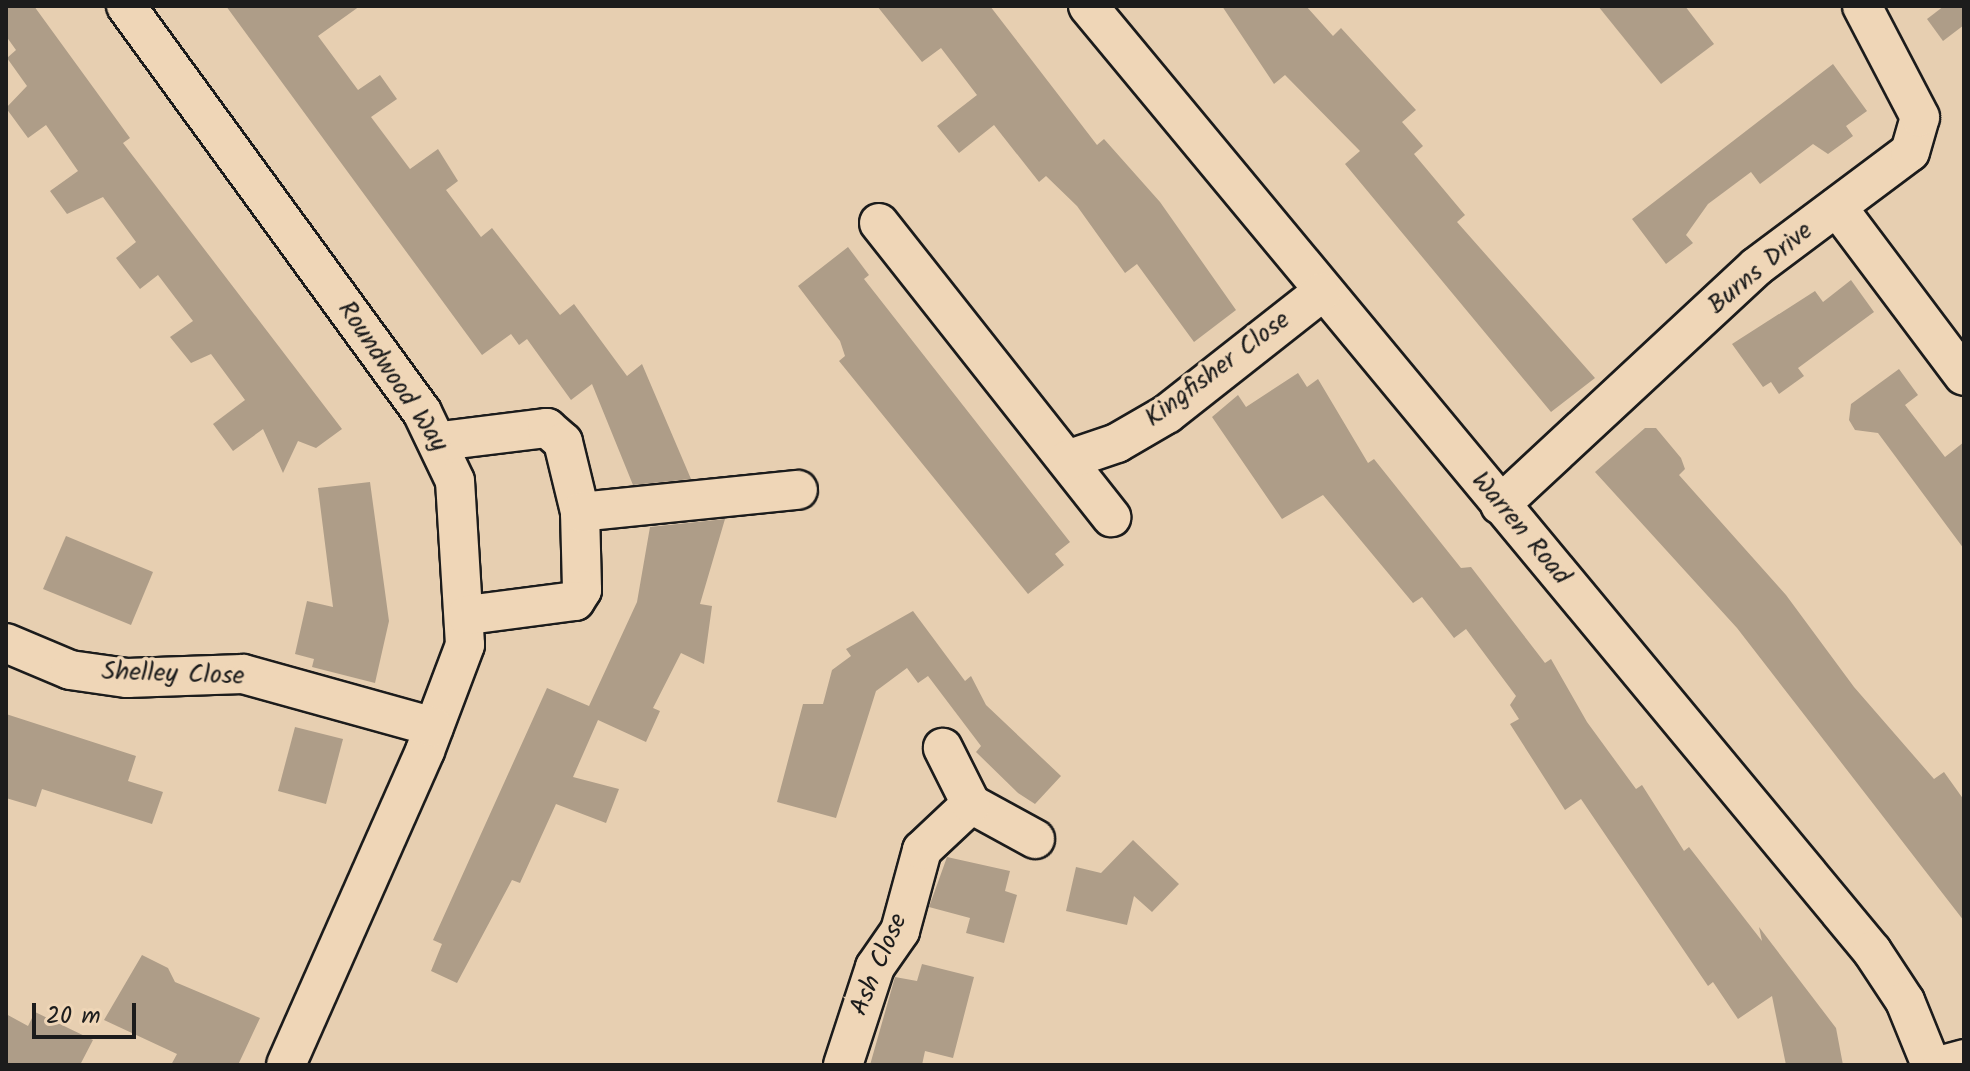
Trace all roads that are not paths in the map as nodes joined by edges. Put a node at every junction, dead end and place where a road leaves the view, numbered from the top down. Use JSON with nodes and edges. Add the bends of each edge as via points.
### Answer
{"nodes":[{"id":1,"x":126,"y":6,"type":"edge"},
{"id":2,"x":1088,"y":6,"type":"edge"},
{"id":3,"x":1862,"y":6,"type":"edge"},
{"id":4,"x":1837,"y":207,"type":"junction"},
{"id":5,"x":879,"y":223,"type":"dead end"},
{"id":6,"x":1322,"y":292,"type":"junction"},
{"id":7,"x":1964,"y":376,"type":"edge"},
{"id":8,"x":441,"y":441,"type":"junction"},
{"id":9,"x":1067,"y":460,"type":"junction"},
{"id":10,"x":798,"y":490,"type":"dead end"},
{"id":11,"x":1500,"y":505,"type":"junction"},
{"id":12,"x":580,"y":512,"type":"junction"},
{"id":13,"x":1111,"y":517,"type":"dead end"},
{"id":14,"x":467,"y":615,"type":"junction"},
{"id":15,"x":6,"y":643,"type":"edge"},
{"id":16,"x":434,"y":727,"type":"junction"},
{"id":17,"x":943,"y":748,"type":"dead end"},
{"id":18,"x":971,"y":804,"type":"junction"},
{"id":19,"x":1035,"y":839,"type":"dead end"},
{"id":20,"x":1964,"y":1059,"type":"edge"},
{"id":21,"x":286,"y":1065,"type":"edge"},
{"id":22,"x":843,"y":1065,"type":"edge"},
{"id":23,"x":1931,"y":1065,"type":"edge"},
{"id":24,"x":1942,"y":1065,"type":"edge"}],
"edges":[{"from":1,"to":8,"type":"street","name":"Roundwood Way"},
{"from":2,"to":6,"type":"street","name":"Warren Road"},
{"from":3,"to":4,"type":"street","name":"Burns Drive","via":[[1921,128],[1910,152]]},
{"from":4,"to":7,"type":"street"},
{"from":4,"to":11,"type":"street","name":"Burns Drive","via":[[1756,267]]},
{"from":5,"to":9,"type":"street"},
{"from":6,"to":9,"type":"street","name":"Kingfisher Close","via":[[1167,414],[1117,443]]},
{"from":6,"to":11,"type":"street","name":"Warren Road"},
{"from":8,"to":12,"type":"street","via":[[547,428],[563,442]]},
{"from":8,"to":14,"type":"street","name":"Roundwood Way","via":[[455,481]]},
{"from":9,"to":13,"type":"street"},
{"from":10,"to":12,"type":"street"},
{"from":11,"to":23,"type":"street","name":"Warren Road","via":[[1872,951],[1905,1001]]},
{"from":12,"to":14,"type":"street","via":[[582,590],[575,601]]},
{"from":14,"to":16,"type":"street","name":"Roundwood Way","via":[[465,645]]},
{"from":15,"to":16,"type":"street","name":"Shelley Close","via":[[70,670],[127,678],[243,674]]},
{"from":16,"to":21,"type":"street","name":"Roundwood Way"},
{"from":17,"to":18,"type":"street"},
{"from":18,"to":19,"type":"street"},
{"from":18,"to":22,"type":"street","name":"Ash Close","via":[[922,850],[900,931],[865,991]]},
{"from":20,"to":24,"type":"street"}]}
